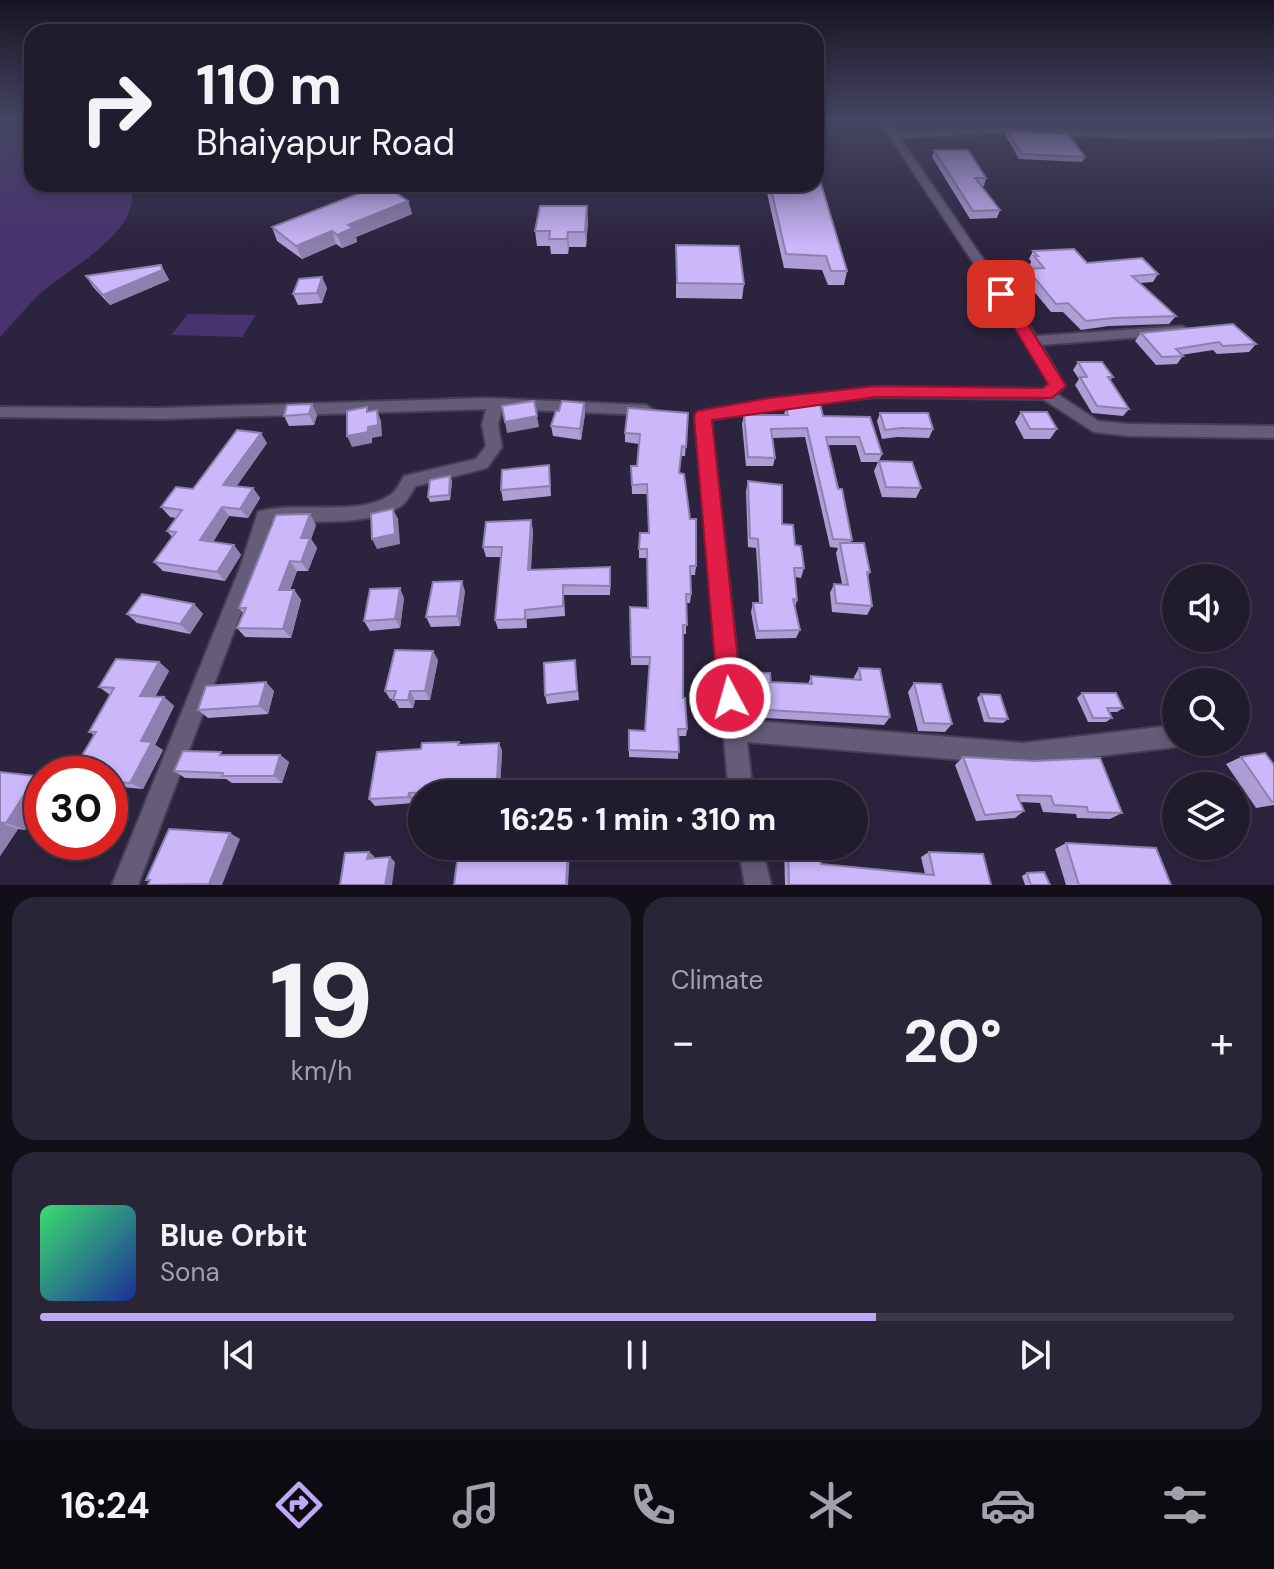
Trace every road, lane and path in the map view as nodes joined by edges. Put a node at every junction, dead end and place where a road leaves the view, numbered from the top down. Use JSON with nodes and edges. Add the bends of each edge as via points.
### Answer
{"nodes":[{"id":1,"x":912,"y":162,"type":"edge"},
{"id":2,"x":1200,"y":329,"type":"edge"},
{"id":3,"x":1032,"y":341,"type":"junction"},
{"id":4,"x":1046,"y":394,"type":"junction"},
{"id":5,"x":495,"y":405,"type":"junction"},
{"id":6,"x":0,"y":412,"type":"edge"},
{"id":7,"x":703,"y":416,"type":"junction"},
{"id":8,"x":1274,"y":432,"type":"edge"},
{"id":9,"x":733,"y":730,"type":"junction"},
{"id":10,"x":1162,"y":738,"type":"edge"},
{"id":11,"x":739,"y":780,"type":"edge"},
{"id":12,"x":753,"y":860,"type":"edge"},
{"id":13,"x":125,"y":885,"type":"edge"},
{"id":14,"x":758,"y":885,"type":"edge"}],
"edges":[{"from":1,"to":3,"type":"street"},
{"from":2,"to":3,"type":"street"},
{"from":3,"to":4,"type":"street","via":[[1058,386]]},
{"from":4,"to":7,"type":"street","via":[[876,392]]},
{"from":4,"to":8,"type":"street","via":[[1094,426]]},
{"from":5,"to":6,"type":"street","via":[[160,414]]},
{"from":5,"to":7,"type":"street","via":[[557,403]]},
{"from":5,"to":13,"type":"street","via":[[490,425],[494,447],[481,464],[410,481],[397,501],[381,506],[343,514],[264,517]]},
{"from":7,"to":9,"type":"street"},
{"from":9,"to":10,"type":"street","via":[[1023,754]]},
{"from":9,"to":11,"type":"street"},
{"from":12,"to":14,"type":"street"}]}
